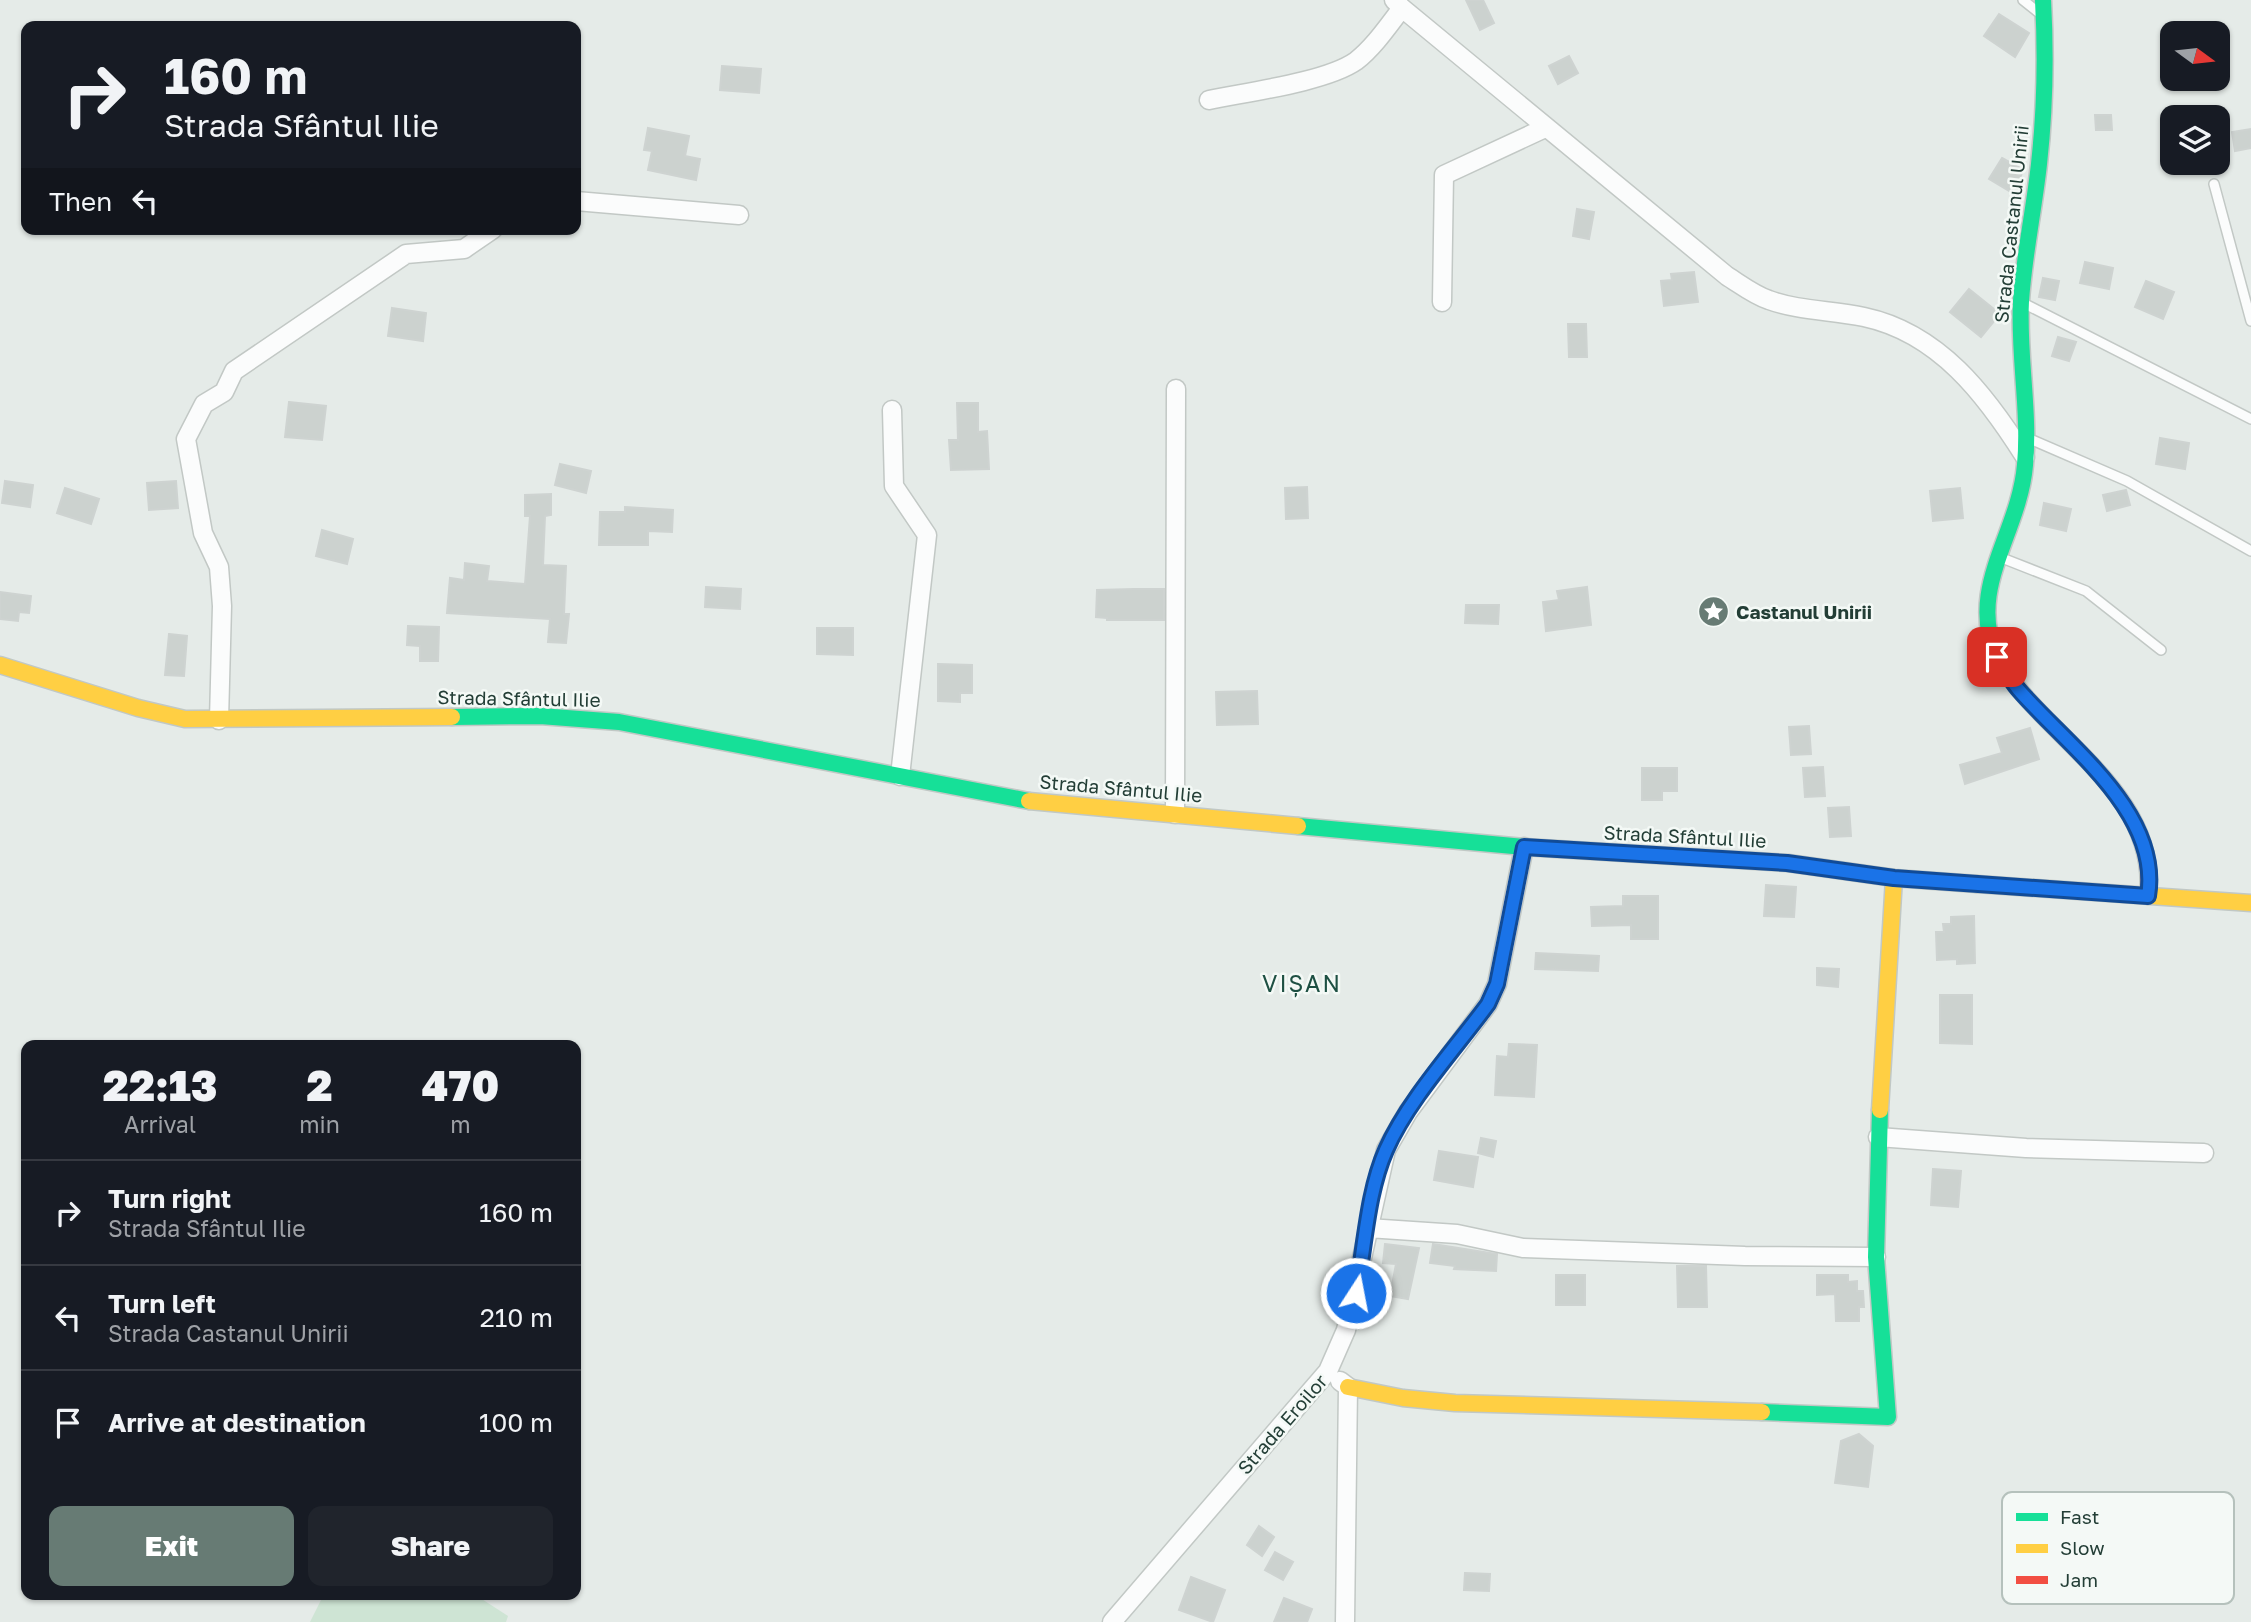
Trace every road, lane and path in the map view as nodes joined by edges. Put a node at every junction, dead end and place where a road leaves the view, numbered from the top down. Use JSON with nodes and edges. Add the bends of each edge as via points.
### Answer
{"nodes":[{"id":1,"x":2023,"y":0,"type":"edge"},
{"id":2,"x":2043,"y":0,"type":"edge"},
{"id":3,"x":1398,"y":4,"type":"edge"},
{"id":4,"x":2044,"y":17,"type":"junction"},
{"id":5,"x":1209,"y":100,"type":"dead end"},
{"id":6,"x":1545,"y":128,"type":"junction"},
{"id":7,"x":2214,"y":184,"type":"dead end"},
{"id":8,"x":581,"y":201,"type":"edge"},
{"id":9,"x":739,"y":215,"type":"dead end"},
{"id":10,"x":484,"y":235,"type":"edge"},
{"id":11,"x":2021,"y":301,"type":"junction"},
{"id":12,"x":1442,"y":302,"type":"dead end"},
{"id":13,"x":2251,"y":321,"type":"edge"},
{"id":14,"x":1176,"y":389,"type":"dead end"},
{"id":15,"x":892,"y":410,"type":"dead end"},
{"id":16,"x":2251,"y":419,"type":"edge"},
{"id":17,"x":2025,"y":437,"type":"junction"},
{"id":18,"x":2025,"y":457,"type":"junction"},
{"id":19,"x":2251,"y":551,"type":"edge"},
{"id":20,"x":2001,"y":557,"type":"junction"},
{"id":21,"x":2161,"y":650,"type":"dead end"},
{"id":22,"x":0,"y":665,"type":"edge"},
{"id":23,"x":219,"y":720,"type":"junction"},
{"id":24,"x":900,"y":776,"type":"junction"},
{"id":25,"x":1175,"y":814,"type":"junction"},
{"id":26,"x":1524,"y":847,"type":"junction"},
{"id":27,"x":1894,"y":878,"type":"junction"},
{"id":28,"x":2148,"y":896,"type":"junction"},
{"id":29,"x":2251,"y":903,"type":"edge"},
{"id":30,"x":1878,"y":1137,"type":"junction"},
{"id":31,"x":2204,"y":1153,"type":"dead end"},
{"id":32,"x":1368,"y":1228,"type":"junction"},
{"id":33,"x":1876,"y":1257,"type":"junction"},
{"id":34,"x":1328,"y":1371,"type":"junction"},
{"id":35,"x":1348,"y":1387,"type":"junction"},
{"id":36,"x":1112,"y":1622,"type":"edge"},
{"id":37,"x":1345,"y":1622,"type":"edge"}],
"edges":[{"from":1,"to":4,"type":"lane"},
{"from":2,"to":4,"type":"street","name":"Strada Castanul Unirii"},
{"from":3,"to":5,"type":"street","via":[[1372,47],[1353,63],[1318,76]]},
{"from":3,"to":6,"type":"street"},
{"from":4,"to":11,"type":"street","name":"Strada Castanul Unirii","via":[[2042,142]]},
{"from":6,"to":12,"type":"street","via":[[1444,175]]},
{"from":6,"to":18,"type":"street","via":[[1727,276],[1767,300],[1885,322],[1936,349],[2002,421]]},
{"from":7,"to":13,"type":"lane"},
{"from":8,"to":9,"type":"street"},
{"from":10,"to":23,"type":"street","via":[[464,249],[406,254],[234,371],[224,392],[204,404],[186,439],[203,533],[219,567]]},
{"from":11,"to":16,"type":"lane"},
{"from":11,"to":17,"type":"street","name":"Strada Castanul Unirii"},
{"from":14,"to":25,"type":"street"},
{"from":15,"to":24,"type":"street","via":[[894,486],[927,536]]},
{"from":17,"to":18,"type":"street","name":"Strada Castanul Unirii"},
{"from":17,"to":19,"type":"lane","via":[[2127,481]]},
{"from":18,"to":20,"type":"street","name":"Strada Castanul Unirii","via":[[2023,486]]},
{"from":20,"to":21,"type":"lane","via":[[2086,591]]},
{"from":20,"to":28,"type":"street","name":"Strada Castanul Unirii","via":[[1986,599],[1990,640],[2017,688],[2088,759],[2125,809],[2144,848]]},
{"from":22,"to":23,"type":"street","name":"Strada Sfântul Ilie","via":[[40,673],[152,714]]},
{"from":23,"to":24,"type":"street","name":"Strada Sfântul Ilie","via":[[540,716],[619,722]]},
{"from":24,"to":25,"type":"street","name":"Strada Sfântul Ilie","via":[[1034,802]]},
{"from":25,"to":26,"type":"street","name":"Strada Sfântul Ilie"},
{"from":26,"to":27,"type":"street","name":"Strada Sfântul Ilie","via":[[1787,863]]},
{"from":26,"to":32,"type":"street","name":"Strada Eroilor","via":[[1497,984],[1488,1004],[1408,1112],[1386,1150]]},
{"from":27,"to":28,"type":"street","name":"Strada Sfântul Ilie"},
{"from":27,"to":30,"type":"street"},
{"from":28,"to":29,"type":"street","name":"Strada Sfântul Ilie"},
{"from":30,"to":31,"type":"street","via":[[2026,1148]]},
{"from":30,"to":33,"type":"street"},
{"from":32,"to":33,"type":"street","via":[[1457,1234],[1523,1248]]},
{"from":32,"to":34,"type":"street","name":"Strada Eroilor","via":[[1346,1330]]},
{"from":33,"to":35,"type":"street","via":[[1888,1417],[1455,1403]]},
{"from":34,"to":35,"type":"street"},
{"from":34,"to":36,"type":"street","name":"Strada Eroilor"},
{"from":35,"to":37,"type":"street"}]}
